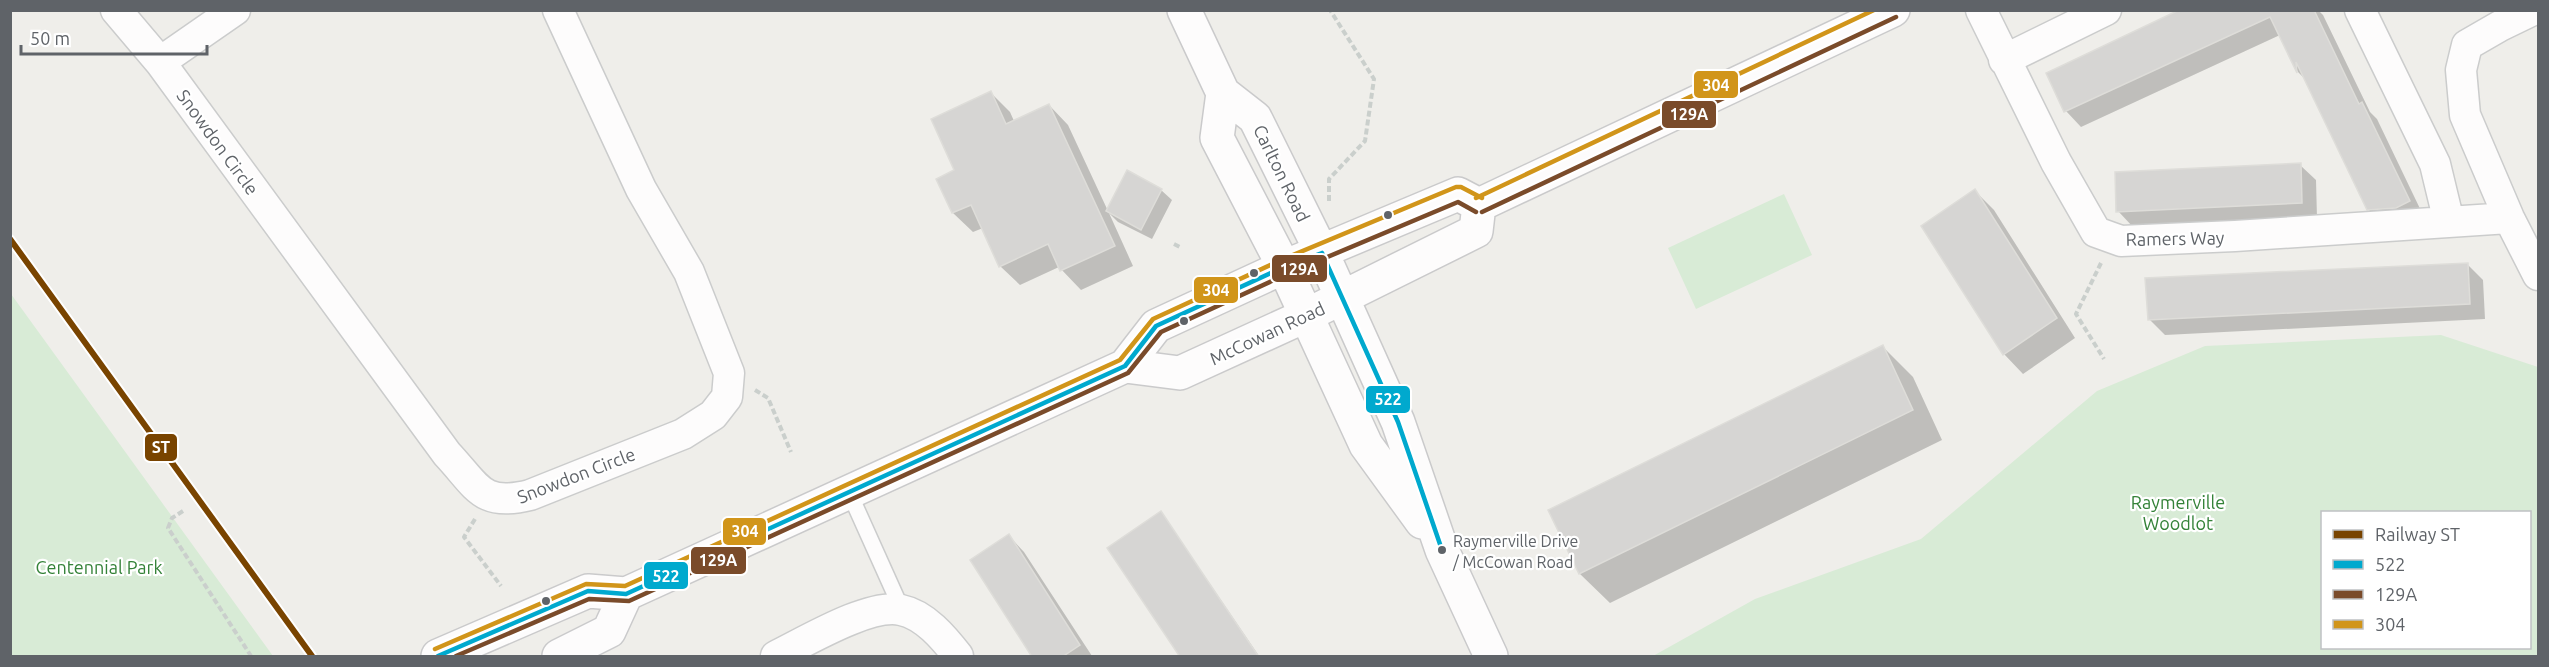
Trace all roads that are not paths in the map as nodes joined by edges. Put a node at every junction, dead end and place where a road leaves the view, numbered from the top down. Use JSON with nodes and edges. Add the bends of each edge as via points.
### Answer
{"nodes":[{"id":1,"x":116,"y":10,"type":"edge"},
{"id":2,"x":235,"y":10,"type":"edge"},
{"id":3,"x":558,"y":10,"type":"edge"},
{"id":4,"x":1184,"y":10,"type":"edge"},
{"id":5,"x":1893,"y":10,"type":"edge"},
{"id":6,"x":1981,"y":10,"type":"edge"},
{"id":7,"x":2106,"y":10,"type":"edge"},
{"id":8,"x":2360,"y":10,"type":"edge"},
{"id":9,"x":2533,"y":10,"type":"edge"},
{"id":10,"x":2004,"y":60,"type":"junction"},
{"id":11,"x":160,"y":62,"type":"junction"},
{"id":12,"x":1223,"y":93,"type":"junction"},
{"id":13,"x":1479,"y":205,"type":"junction"},
{"id":14,"x":2509,"y":218,"type":"junction"},
{"id":15,"x":2449,"y":222,"type":"junction"},
{"id":16,"x":1322,"y":253,"type":"junction"},
{"id":17,"x":1284,"y":267,"type":"junction"},
{"id":18,"x":2538,"y":275,"type":"edge"},
{"id":19,"x":1342,"y":297,"type":"junction"},
{"id":20,"x":1307,"y":315,"type":"junction"},
{"id":21,"x":1125,"y":366,"type":"junction"},
{"id":22,"x":849,"y":492,"type":"junction"},
{"id":23,"x":1442,"y":550,"type":"junction"},
{"id":24,"x":626,"y":594,"type":"junction"},
{"id":25,"x":902,"y":610,"type":"junction"},
{"id":26,"x":438,"y":657,"type":"edge"},
{"id":27,"x":559,"y":657,"type":"edge"},
{"id":28,"x":776,"y":657,"type":"edge"},
{"id":29,"x":958,"y":657,"type":"edge"},
{"id":30,"x":1491,"y":657,"type":"edge"}],
"edges":[{"from":1,"to":11,"type":"street","name":"Snowdon Circle"},
{"from":2,"to":11,"type":"street"},
{"from":3,"to":11,"type":"street","name":"Snowdon Circle","via":[[641,189],[689,273],[729,373],[727,397],[712,416],[683,434],[530,495],[508,500],[488,497],[447,454]]},
{"from":4,"to":12,"type":"main road","name":"Carlton Road"},
{"from":5,"to":13,"type":"main road"},
{"from":6,"to":10,"type":"street","name":"Ramers Way"},
{"from":7,"to":10,"type":"street"},
{"from":8,"to":15,"type":"street","via":[[2435,164]]},
{"from":9,"to":14,"type":"street","via":[[2467,45],[2461,70],[2465,115]]},
{"from":10,"to":15,"type":"street","name":"Ramers Way","via":[[2096,232],[2121,241]]},
{"from":12,"to":16,"type":"main road","name":"Carlton Road","via":[[1255,118]]},
{"from":12,"to":17,"type":"main road","via":[[1217,138]]},
{"from":13,"to":16,"type":"main road","via":[[1458,194]]},
{"from":13,"to":19,"type":"main road","name":"McCowan Road","via":[[1476,231]]},
{"from":14,"to":15,"type":"street","name":"Ramers Way"},
{"from":14,"to":18,"type":"street"},
{"from":16,"to":17,"type":"main road"},
{"from":16,"to":19,"type":"main road","name":"Carlton Road"},
{"from":17,"to":20,"type":"main road"},
{"from":17,"to":21,"type":"main road","via":[[1156,326]]},
{"from":19,"to":20,"type":"main road","name":"McCowan Road"},
{"from":19,"to":23,"type":"main road","name":"Carlton Road","via":[[1398,422]]},
{"from":20,"to":21,"type":"main road","name":"McCowan Road","via":[[1180,373]]},
{"from":20,"to":23,"type":"main road","via":[[1366,445]]},
{"from":21,"to":22,"type":"main road"},
{"from":22,"to":24,"type":"main road"},
{"from":22,"to":25,"type":"lane"},
{"from":23,"to":30,"type":"main road"},
{"from":24,"to":26,"type":"main road","via":[[588,591]]},
{"from":24,"to":27,"type":"main road","via":[[609,631]]},
{"from":25,"to":28,"type":"street","via":[[886,610],[833,627]]},
{"from":25,"to":29,"type":"street","via":[[923,620]]}]}
